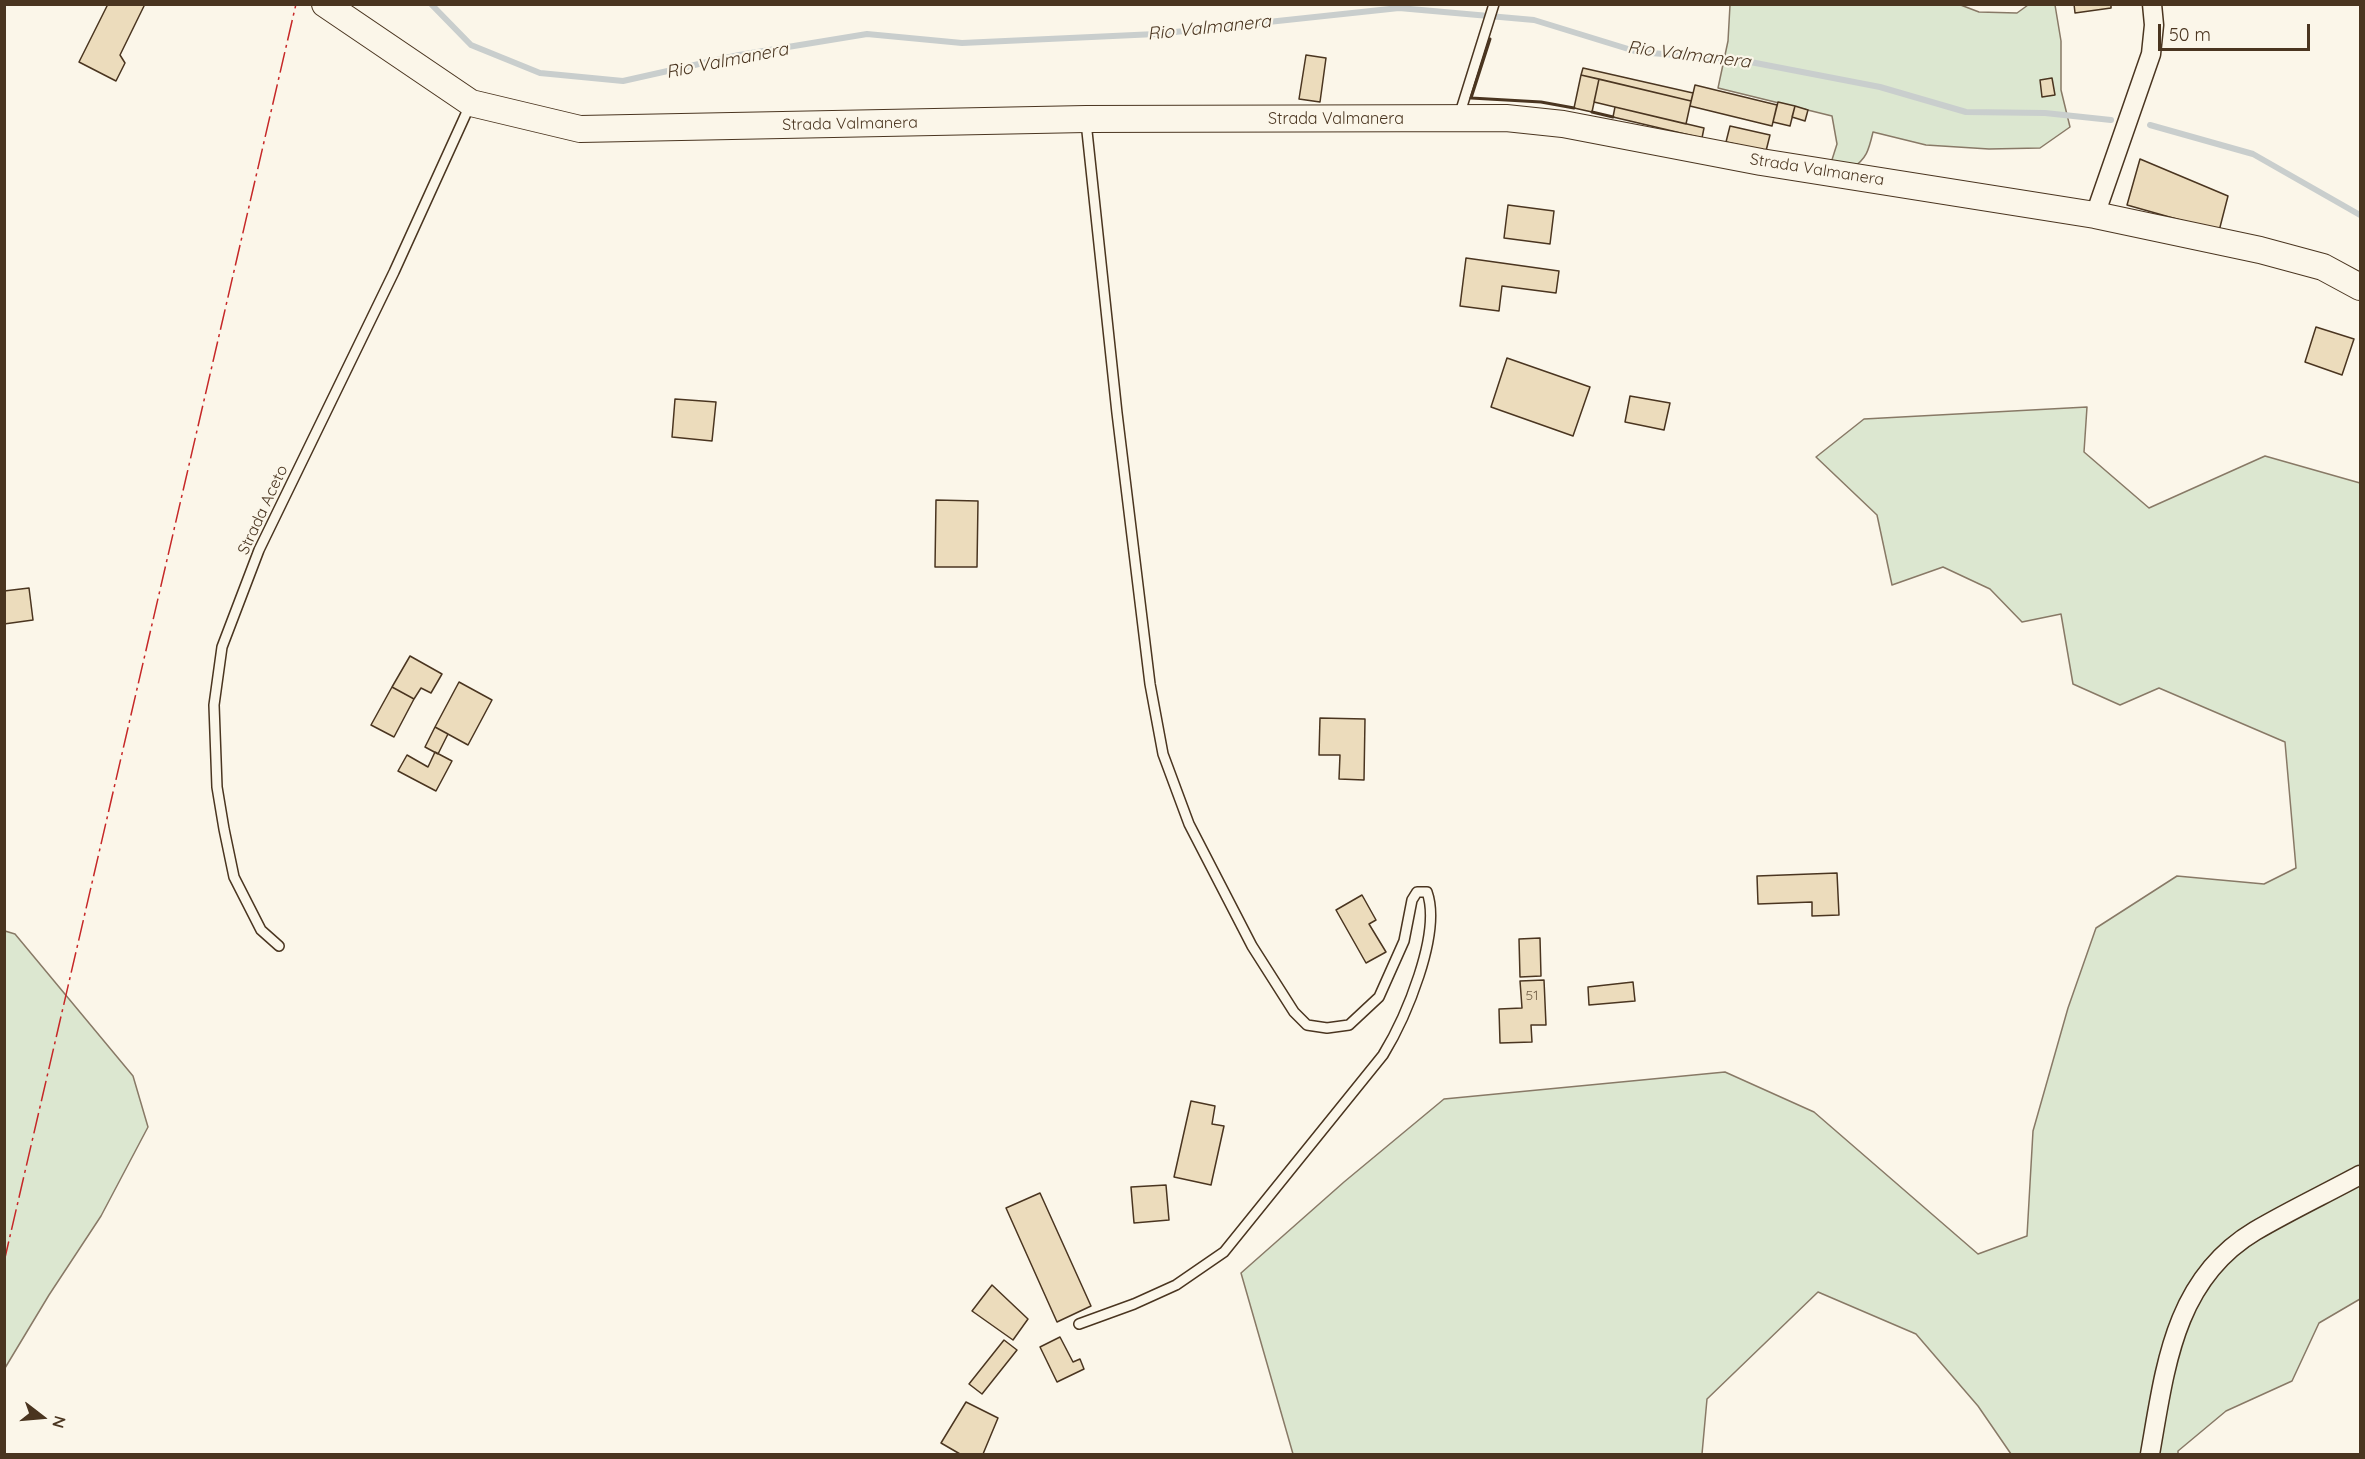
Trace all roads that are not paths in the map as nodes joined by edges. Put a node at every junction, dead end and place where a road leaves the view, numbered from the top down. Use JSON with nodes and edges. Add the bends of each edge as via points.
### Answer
{"nodes":[{"id":1,"x":325,"y":4,"type":"edge"},
{"id":2,"x":1494,"y":4,"type":"edge"},
{"id":3,"x":2152,"y":4,"type":"edge"},
{"id":4,"x":471,"y":103,"type":"junction"},
{"id":5,"x":1086,"y":119,"type":"junction"},
{"id":6,"x":1458,"y":119,"type":"junction"},
{"id":7,"x":2095,"y":214,"type":"junction"},
{"id":8,"x":2361,"y":287,"type":"edge"},
{"id":9,"x":279,"y":945,"type":"dead end"},
{"id":10,"x":2361,"y":1175,"type":"edge"},
{"id":11,"x":1079,"y":1324,"type":"dead end"},
{"id":12,"x":2150,"y":1455,"type":"edge"}],
"edges":[{"from":1,"to":4,"type":"street","name":"Strada Valmanera"},
{"from":2,"to":6,"type":"lane"},
{"from":3,"to":7,"type":"street","via":[[2151,54]]},
{"from":4,"to":5,"type":"street","name":"Strada Valmanera","via":[[580,129]]},
{"from":4,"to":9,"type":"lane","name":"Strada Aceto","via":[[259,550],[222,647],[214,705],[217,787],[224,829],[234,877],[261,930]]},
{"from":5,"to":6,"type":"street","name":"Strada Valmanera"},
{"from":5,"to":11,"type":"lane","via":[[1150,684],[1163,754],[1189,824],[1252,946],[1294,1012],[1307,1024],[1327,1028],[1349,1025],[1378,998],[1404,941],[1417,892],[1427,892],[1431,919],[1421,969],[1396,1034],[1224,1252],[1176,1285]]},
{"from":6,"to":7,"type":"street","name":"Strada Valmanera","via":[[1506,118],[1563,124],[1761,162]]},
{"from":7,"to":8,"type":"street","name":"Strada Valmanera","via":[[2323,267]]},
{"from":10,"to":12,"type":"street","via":[[2253,1232],[2203,1278],[2181,1314],[2168,1354]]}]}
